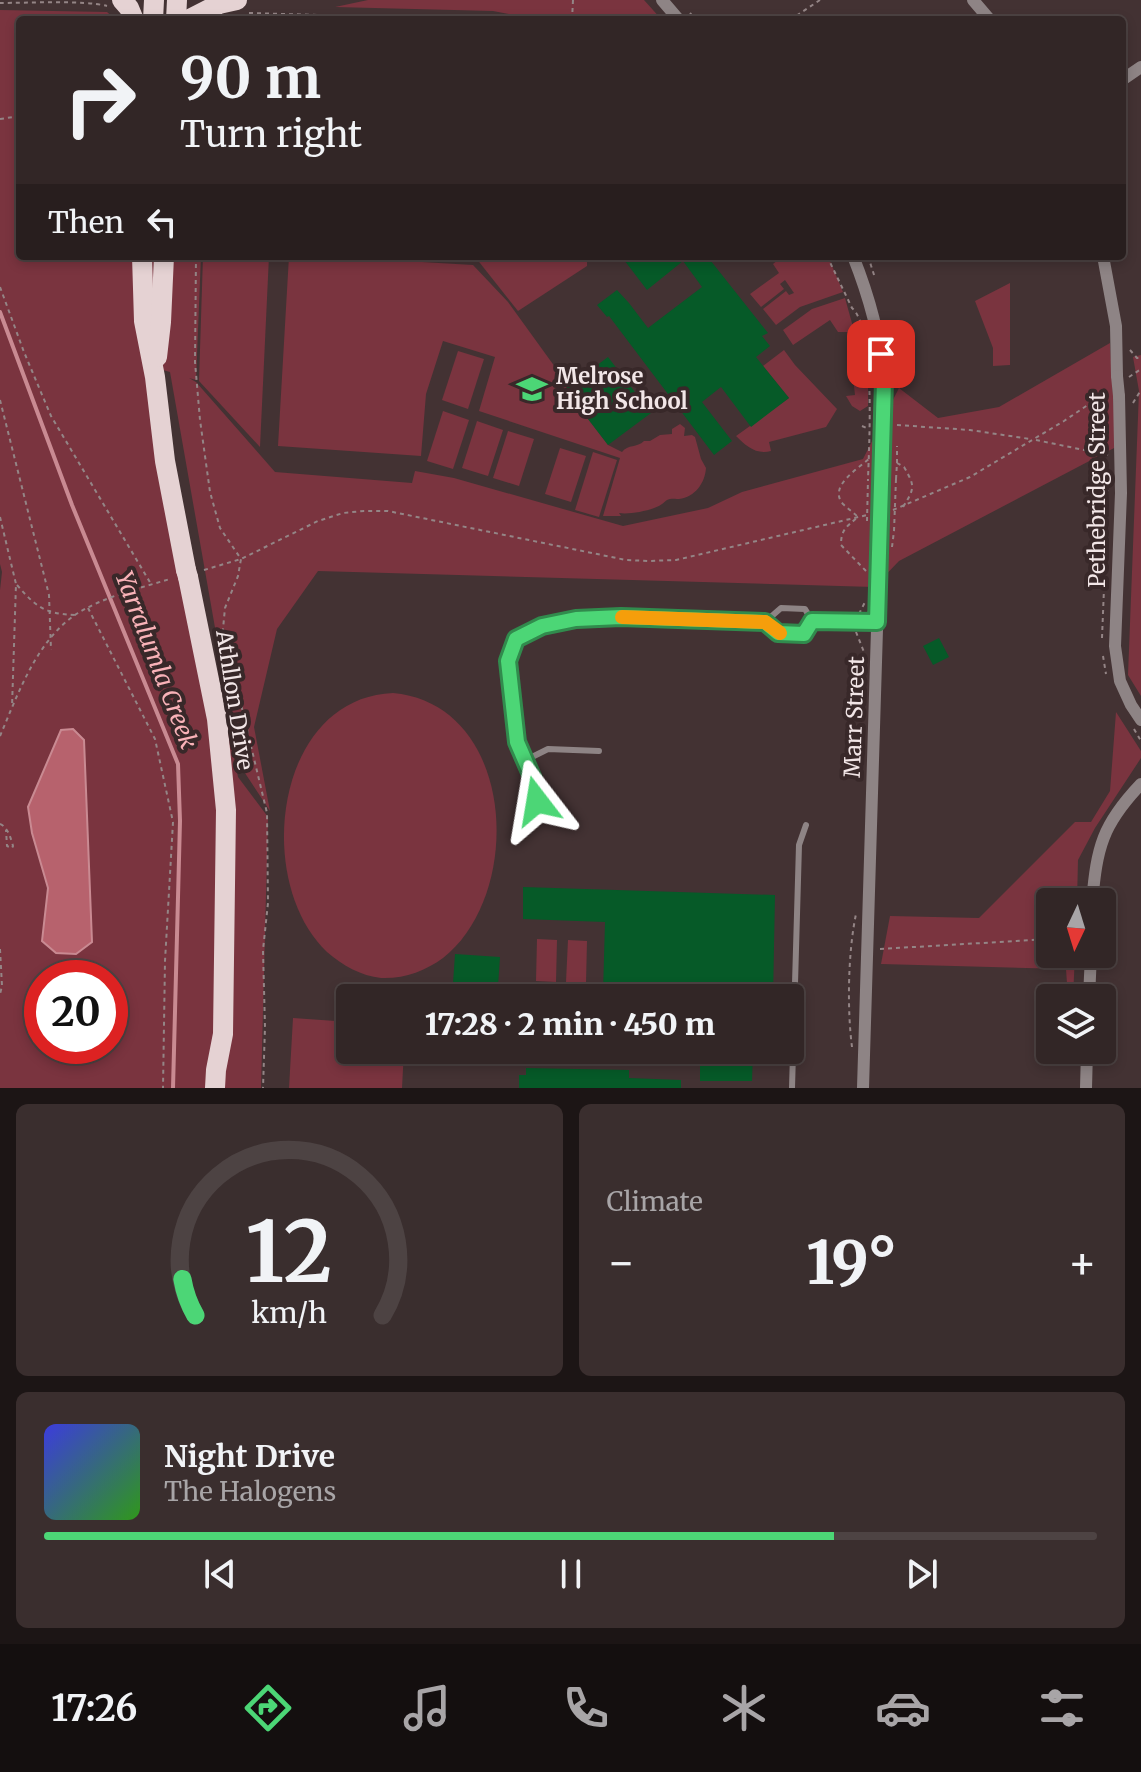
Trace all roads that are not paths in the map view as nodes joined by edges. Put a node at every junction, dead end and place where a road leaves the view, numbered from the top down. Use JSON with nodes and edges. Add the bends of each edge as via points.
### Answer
{"nodes":[{"id":1,"x":662,"y":0,"type":"edge"},
{"id":2,"x":973,"y":0,"type":"edge"},
{"id":3,"x":116,"y":4,"type":"edge"},
{"id":4,"x":239,"y":6,"type":"edge"},
{"id":5,"x":132,"y":16,"type":"edge"},
{"id":6,"x":196,"y":16,"type":"edge"},
{"id":7,"x":676,"y":16,"type":"edge"},
{"id":8,"x":987,"y":16,"type":"edge"},
{"id":9,"x":142,"y":260,"type":"edge"},
{"id":10,"x":164,"y":260,"type":"edge"},
{"id":11,"x":855,"y":260,"type":"edge"},
{"id":12,"x":1104,"y":260,"type":"edge"},
{"id":13,"x":155,"y":377,"type":"junction"},
{"id":14,"x":812,"y":621,"type":"junction"},
{"id":15,"x":765,"y":622,"type":"junction"},
{"id":16,"x":877,"y":622,"type":"junction"},
{"id":17,"x":1141,"y":720,"type":"edge"},
{"id":18,"x":599,"y":751,"type":"dead end"},
{"id":19,"x":526,"y":760,"type":"junction"},
{"id":20,"x":1141,"y":784,"type":"edge"},
{"id":21,"x":537,"y":801,"type":"dead end"},
{"id":22,"x":806,"y":825,"type":"dead end"},
{"id":23,"x":1093,"y":888,"type":"edge"},
{"id":24,"x":223,"y":1034,"type":"junction"},
{"id":25,"x":1087,"y":1064,"type":"edge"},
{"id":26,"x":215,"y":1088,"type":"edge"},
{"id":27,"x":227,"y":1088,"type":"edge"},
{"id":28,"x":792,"y":1088,"type":"edge"},
{"id":29,"x":863,"y":1088,"type":"edge"},
{"id":30,"x":1086,"y":1088,"type":"edge"}],
"edges":[{"from":1,"to":7,"type":"street"},
{"from":2,"to":8,"type":"street"},
{"from":3,"to":5,"type":"main road","via":[[129,8]]},
{"from":4,"to":6,"type":"main road","via":[[219,4]]},
{"from":9,"to":13,"type":"main road","name":"Athllon Drive","via":[[144,321]]},
{"from":10,"to":13,"type":"main road","name":"Athllon Drive"},
{"from":11,"to":16,"type":"street","name":"Marr Street","bridge":true,"via":[[877,328],[884,381],[873,531]]},
{"from":12,"to":17,"type":"street","name":"Pethebridge Street","via":[[1120,384],[1115,646],[1120,681]]},
{"from":13,"to":24,"type":"main road","name":"Athllon Drive","via":[[165,461],[217,719],[226,810]]},
{"from":14,"to":15,"type":"lane","via":[[804,634],[778,633]]},
{"from":14,"to":15,"type":"lane","via":[[805,609],[781,608]]},
{"from":14,"to":16,"type":"lane"},
{"from":15,"to":19,"type":"lane","via":[[576,619],[542,626],[516,639],[508,661],[517,742]]},
{"from":16,"to":29,"type":"street","name":"Marr Street"},
{"from":18,"to":19,"type":"lane","via":[[548,749]]},
{"from":19,"to":21,"type":"lane"},
{"from":20,"to":23,"type":"street","via":[[1122,803],[1105,833]]},
{"from":22,"to":28,"type":"lane","via":[[799,845]]},
{"from":24,"to":26,"type":"main road","name":"Athllon Drive"},
{"from":24,"to":27,"type":"main road","name":"Athllon Drive"},
{"from":25,"to":30,"type":"street"}]}
